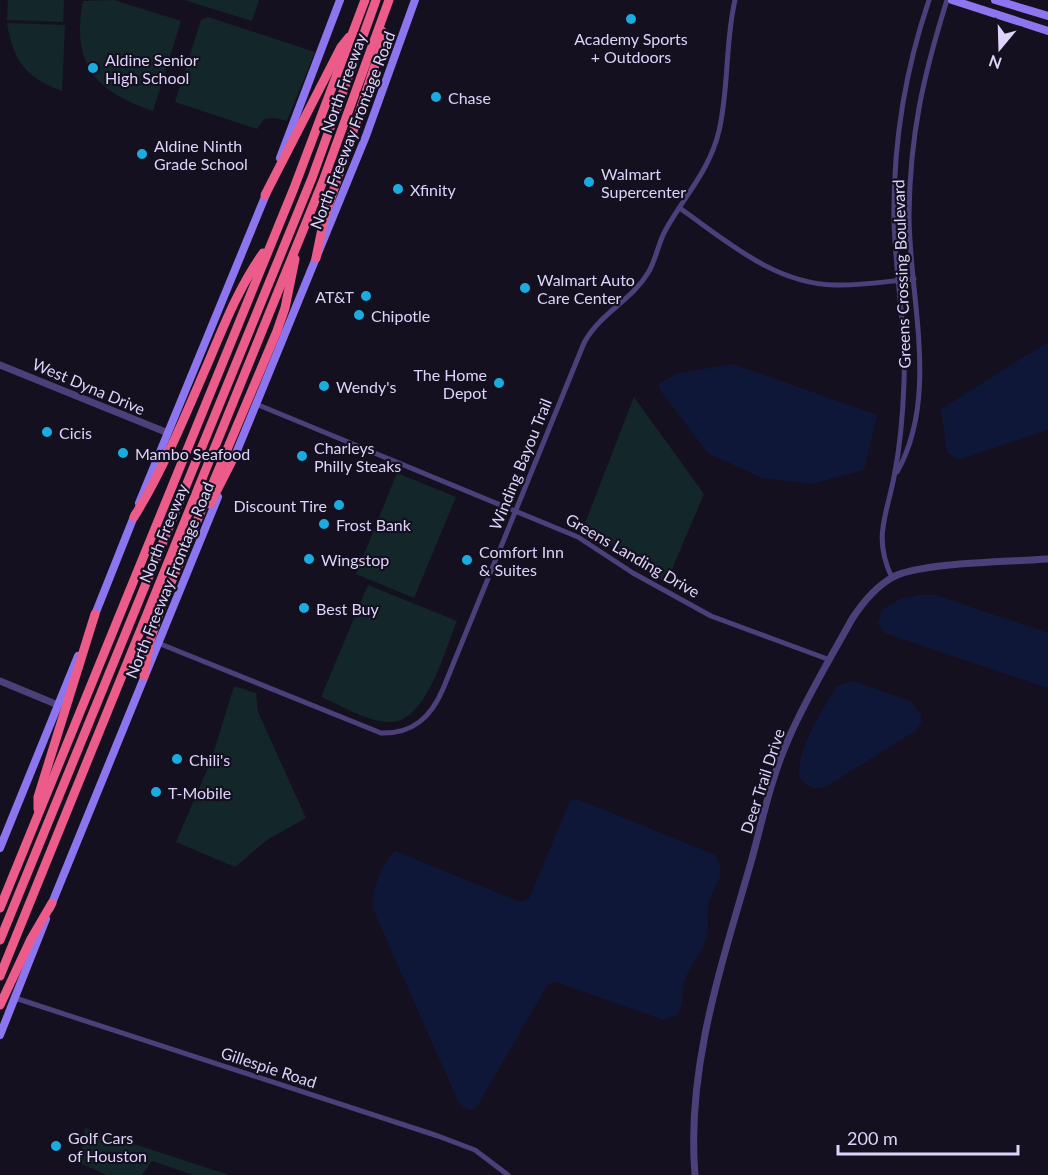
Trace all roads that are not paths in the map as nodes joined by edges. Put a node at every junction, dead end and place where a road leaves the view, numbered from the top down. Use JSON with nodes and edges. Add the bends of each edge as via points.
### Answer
{"nodes":[{"id":1,"x":340,"y":0,"type":"edge"},
{"id":2,"x":366,"y":0,"type":"edge"},
{"id":3,"x":376,"y":0,"type":"edge"},
{"id":4,"x":389,"y":0,"type":"edge"},
{"id":5,"x":415,"y":0,"type":"edge"},
{"id":6,"x":735,"y":0,"type":"edge"},
{"id":7,"x":929,"y":0,"type":"edge"},
{"id":8,"x":947,"y":0,"type":"edge"},
{"id":9,"x":952,"y":0,"type":"edge"},
{"id":10,"x":995,"y":0,"type":"edge"},
{"id":11,"x":1048,"y":16,"type":"edge"},
{"id":12,"x":382,"y":20,"type":"junction"},
{"id":13,"x":356,"y":27,"type":"junction"},
{"id":14,"x":1048,"y":31,"type":"edge"},
{"id":15,"x":312,"y":178,"type":"junction"},
{"id":16,"x":265,"y":195,"type":"junction"},
{"id":17,"x":681,"y":209,"type":"junction"},
{"id":18,"x":909,"y":219,"type":"junction"},
{"id":19,"x":894,"y":220,"type":"junction"},
{"id":20,"x":316,"y":258,"type":"junction"},
{"id":21,"x":914,"y":279,"type":"junction"},
{"id":22,"x":899,"y":280,"type":"junction"},
{"id":23,"x":0,"y":365,"type":"edge"},
{"id":24,"x":256,"y":404,"type":"junction"},
{"id":25,"x":168,"y":433,"type":"junction"},
{"id":26,"x":235,"y":455,"type":"junction"},
{"id":27,"x":894,"y":476,"type":"junction"},
{"id":28,"x":516,"y":509,"type":"junction"},
{"id":29,"x":134,"y":517,"type":"junction"},
{"id":30,"x":181,"y":559,"type":"junction"},
{"id":31,"x":1048,"y":559,"type":"edge"},
{"id":32,"x":892,"y":578,"type":"junction"},
{"id":33,"x":95,"y":614,"type":"junction"},
{"id":34,"x":158,"y":643,"type":"junction"},
{"id":35,"x":830,"y":660,"type":"junction"},
{"id":36,"x":144,"y":676,"type":"junction"},
{"id":37,"x":0,"y":681,"type":"edge"},
{"id":38,"x":58,"y":705,"type":"junction"},
{"id":39,"x":38,"y":816,"type":"junction"},
{"id":40,"x":0,"y":848,"type":"edge"},
{"id":41,"x":52,"y":903,"type":"junction"},
{"id":42,"x":0,"y":908,"type":"edge"},
{"id":43,"x":0,"y":940,"type":"edge"},
{"id":44,"x":0,"y":976,"type":"edge"},
{"id":45,"x":15,"y":998,"type":"junction"},
{"id":46,"x":0,"y":1005,"type":"edge"},
{"id":47,"x":0,"y":1035,"type":"edge"},
{"id":48,"x":508,"y":1175,"type":"edge"},
{"id":49,"x":694,"y":1175,"type":"edge"}],
"edges":[{"from":1,"to":16,"type":"main road"},
{"from":2,"to":13,"type":"highway","name":"North Freeway"},
{"from":3,"to":15,"type":"highway","name":"North Freeway"},
{"from":4,"to":12,"type":"highway","name":"North Freeway"},
{"from":5,"to":20,"type":"main road","name":"North Freeway Frontage Road","via":[[371,125]]},
{"from":6,"to":17,"type":"street","name":"Winding Bayou Trail","via":[[718,133],[697,184]]},
{"from":7,"to":19,"type":"street","name":"Greens Crossing Boulevard","via":[[903,100]]},
{"from":8,"to":18,"type":"street","name":"Greens Crossing Boulevard","via":[[917,111]]},
{"from":9,"to":14,"type":"main road"},
{"from":10,"to":11,"type":"main road"},
{"from":12,"to":20,"type":"highway","via":[[381,47],[324,219]]},
{"from":12,"to":44,"type":"highway","name":"North Freeway","via":[[323,181]]},
{"from":13,"to":16,"type":"highway","via":[[341,47]]},
{"from":13,"to":39,"type":"highway","name":"North Freeway"},
{"from":15,"to":29,"type":"highway","via":[[240,288],[160,471]]},
{"from":15,"to":30,"type":"highway","via":[[285,308]]},
{"from":15,"to":43,"type":"highway","name":"North Freeway"},
{"from":16,"to":25,"type":"main road"},
{"from":17,"to":22,"type":"street","via":[[755,260],[792,278],[836,285]]},
{"from":17,"to":28,"type":"street","name":"Winding Bayou Trail","via":[[666,230],[644,280],[589,333]]},
{"from":18,"to":19,"type":"street"},
{"from":18,"to":21,"type":"street","name":"Greens Crossing Boulevard"},
{"from":19,"to":22,"type":"street","name":"Greens Crossing Boulevard"},
{"from":20,"to":24,"type":"main road","name":"North Freeway Frontage Road"},
{"from":21,"to":22,"type":"street"},
{"from":21,"to":27,"type":"street","name":"Greens Crossing Boulevard","via":[[918,384],[912,436]]},
{"from":22,"to":27,"type":"street","name":"Greens Crossing Boulevard","via":[[904,384]]},
{"from":23,"to":25,"type":"street","name":"West Dyna Drive"},
{"from":24,"to":26,"type":"main road","name":"North Freeway Frontage Road"},
{"from":24,"to":28,"type":"street","name":"Greens Landing Drive"},
{"from":25,"to":29,"type":"main road"},
{"from":26,"to":30,"type":"highway"},
{"from":26,"to":34,"type":"main road","name":"North Freeway Frontage Road"},
{"from":27,"to":32,"type":"street","name":"Greens Crossing Boulevard","via":[[881,528],[881,547]]},
{"from":28,"to":34,"type":"street","name":"Winding Bayou Trail","via":[[436,706],[406,731],[381,733],[364,728]]},
{"from":28,"to":35,"type":"street","name":"Greens Landing Drive","via":[[578,537],[633,573],[711,615]]},
{"from":29,"to":33,"type":"main road"},
{"from":30,"to":36,"type":"highway","via":[[155,624]]},
{"from":31,"to":32,"type":"street","name":"Deer Trail Drive","via":[[909,570]]},
{"from":32,"to":35,"type":"street","name":"Deer Trail Drive","via":[[864,600]]},
{"from":33,"to":38,"type":"main road"},
{"from":33,"to":39,"type":"highway","via":[[38,797]]},
{"from":34,"to":36,"type":"main road","name":"North Freeway Frontage Road"},
{"from":35,"to":49,"type":"street","name":"Deer Trail Drive","via":[[786,743],[712,1002],[700,1055],[692,1124]]},
{"from":36,"to":41,"type":"main road","name":"North Freeway Frontage Road"},
{"from":37,"to":38,"type":"street"},
{"from":38,"to":40,"type":"main road"},
{"from":39,"to":42,"type":"highway","name":"North Freeway"},
{"from":41,"to":45,"type":"main road","name":"North Freeway Frontage Road"},
{"from":41,"to":46,"type":"highway"},
{"from":45,"to":47,"type":"main road","name":"North Freeway Frontage Road"},
{"from":45,"to":48,"type":"street","name":"Gillespie Road","via":[[438,1136],[475,1150]]}]}
